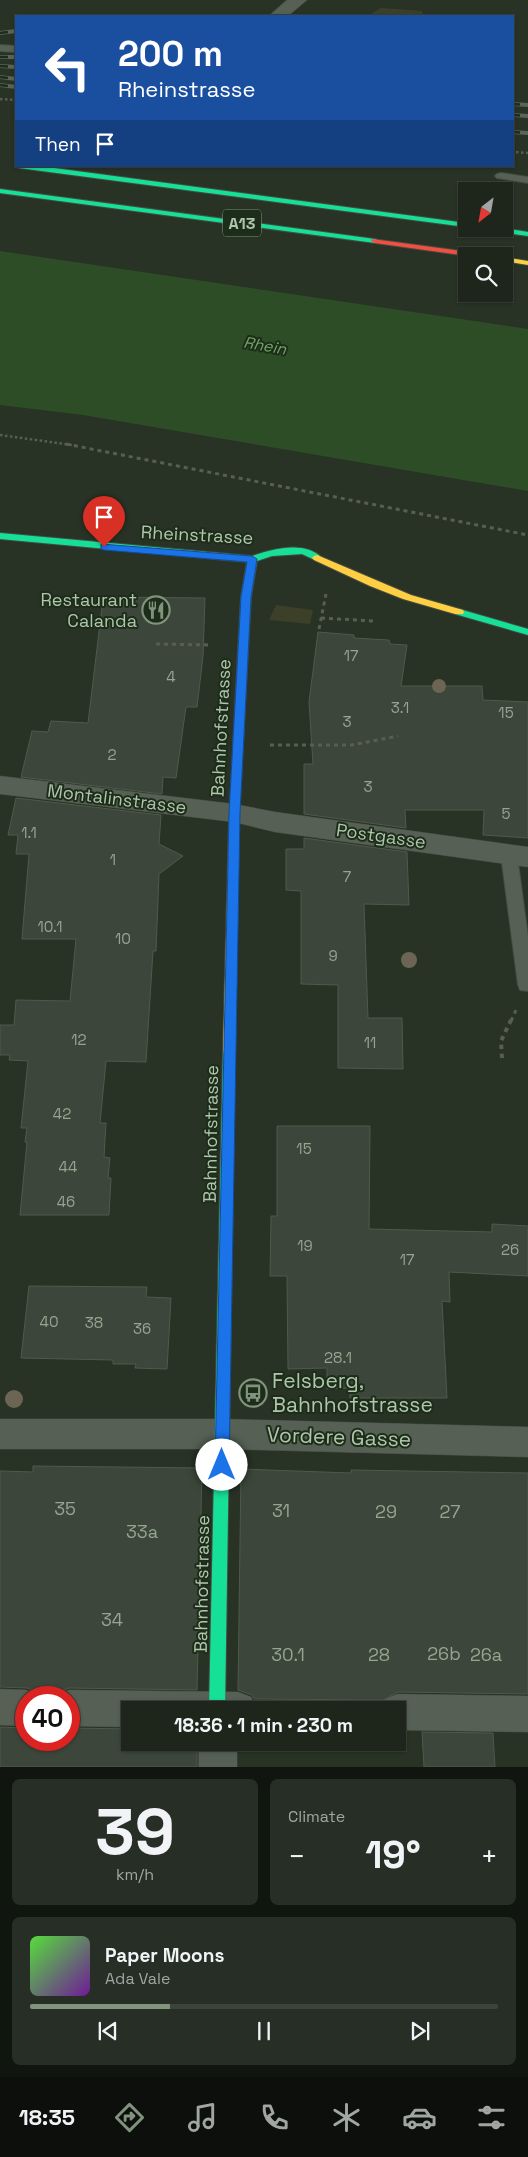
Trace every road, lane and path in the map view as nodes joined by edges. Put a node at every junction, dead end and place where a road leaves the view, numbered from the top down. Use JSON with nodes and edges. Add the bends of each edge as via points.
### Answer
{"nodes":[{"id":1,"x":298,"y":0,"type":"edge"},
{"id":2,"x":279,"y":15,"type":"edge"},
{"id":3,"x":0,"y":48,"type":"edge"},
{"id":4,"x":15,"y":48,"type":"edge"},
{"id":5,"x":0,"y":99,"type":"edge"},
{"id":6,"x":15,"y":100,"type":"edge"},
{"id":7,"x":514,"y":152,"type":"edge"},
{"id":8,"x":528,"y":153,"type":"edge"},
{"id":9,"x":22,"y":167,"type":"edge"},
{"id":10,"x":501,"y":176,"type":"dead end"},
{"id":11,"x":528,"y":180,"type":"edge"},
{"id":12,"x":0,"y":191,"type":"edge"},
{"id":13,"x":458,"y":225,"type":"edge"},
{"id":14,"x":513,"y":232,"type":"edge"},
{"id":15,"x":528,"y":234,"type":"edge"},
{"id":16,"x":458,"y":253,"type":"edge"},
{"id":17,"x":513,"y":260,"type":"edge"},
{"id":18,"x":528,"y":263,"type":"edge"},
{"id":19,"x":0,"y":435,"type":"edge"},
{"id":20,"x":528,"y":535,"type":"edge"},
{"id":21,"x":0,"y":536,"type":"edge"},
{"id":22,"x":252,"y":559,"type":"junction"},
{"id":23,"x":326,"y":594,"type":"dead end"},
{"id":24,"x":321,"y":618,"type":"junction"},
{"id":25,"x":374,"y":621,"type":"dead end"},
{"id":26,"x":319,"y":629,"type":"dead end"},
{"id":27,"x":528,"y":632,"type":"edge"},
{"id":28,"x":156,"y":644,"type":"dead end"},
{"id":29,"x":215,"y":645,"type":"dead end"},
{"id":30,"x":398,"y":736,"type":"dead end"},
{"id":31,"x":238,"y":744,"type":"junction"},
{"id":32,"x":0,"y":785,"type":"edge"},
{"id":33,"x":234,"y":813,"type":"junction"},
{"id":34,"x":519,"y":856,"type":"edge"},
{"id":35,"x":528,"y":985,"type":"edge"},
{"id":36,"x":502,"y":1058,"type":"dead end"},
{"id":37,"x":0,"y":1434,"type":"edge"},
{"id":38,"x":222,"y":1434,"type":"junction"},
{"id":39,"x":528,"y":1442,"type":"edge"},
{"id":40,"x":217,"y":1701,"type":"edge"},
{"id":41,"x":0,"y":1707,"type":"edge"},
{"id":42,"x":15,"y":1708,"type":"edge"},
{"id":43,"x":80,"y":1708,"type":"edge"},
{"id":44,"x":121,"y":1709,"type":"edge"},
{"id":45,"x":406,"y":1712,"type":"edge"},
{"id":46,"x":528,"y":1714,"type":"edge"},
{"id":47,"x":218,"y":1751,"type":"edge"},
{"id":48,"x":218,"y":1767,"type":"edge"}],
"edges":[{"from":1,"to":2,"type":"street"},
{"from":3,"to":4,"type":"lane"},
{"from":5,"to":6,"type":"path"},
{"from":7,"to":8,"type":"path"},
{"from":9,"to":13,"type":"main road","number":"A13"},
{"from":10,"to":11,"type":"lane"},
{"from":12,"to":16,"type":"main road","number":"A13"},
{"from":14,"to":15,"type":"main road"},
{"from":17,"to":18,"type":"main road"},
{"from":19,"to":20,"type":"path","via":[[60,443]]},
{"from":21,"to":22,"type":"main road","name":"Rheinstrasse"},
{"from":22,"to":27,"type":"main road","name":"Rheinstrasse","via":[[271,553],[303,551],[400,594]]},
{"from":22,"to":31,"type":"main road","name":"Bahnhofstrasse","via":[[246,597]]},
{"from":23,"to":24,"type":"path"},
{"from":24,"to":25,"type":"path"},
{"from":24,"to":26,"type":"path"},
{"from":28,"to":29,"type":"path"},
{"from":30,"to":31,"type":"path","via":[[361,744]]},
{"from":31,"to":33,"type":"main road","name":"Bahnhofstrasse"},
{"from":32,"to":33,"type":"street","name":"Montalinstrasse"},
{"from":33,"to":34,"type":"street","name":"Postgasse","via":[[275,822]]},
{"from":33,"to":38,"type":"main road","name":"Bahnhofstrasse"},
{"from":34,"to":35,"type":"lane"},
{"from":35,"to":36,"type":"path","via":[[501,1041]]},
{"from":37,"to":38,"type":"street","name":"Vordere Gasse"},
{"from":38,"to":39,"type":"street","name":"Vordere Gasse"},
{"from":38,"to":40,"type":"main road","name":"Bahnhofstrasse"},
{"from":41,"to":42,"type":"street"},
{"from":43,"to":44,"type":"street"},
{"from":45,"to":46,"type":"street"},
{"from":47,"to":48,"type":"street"}]}
